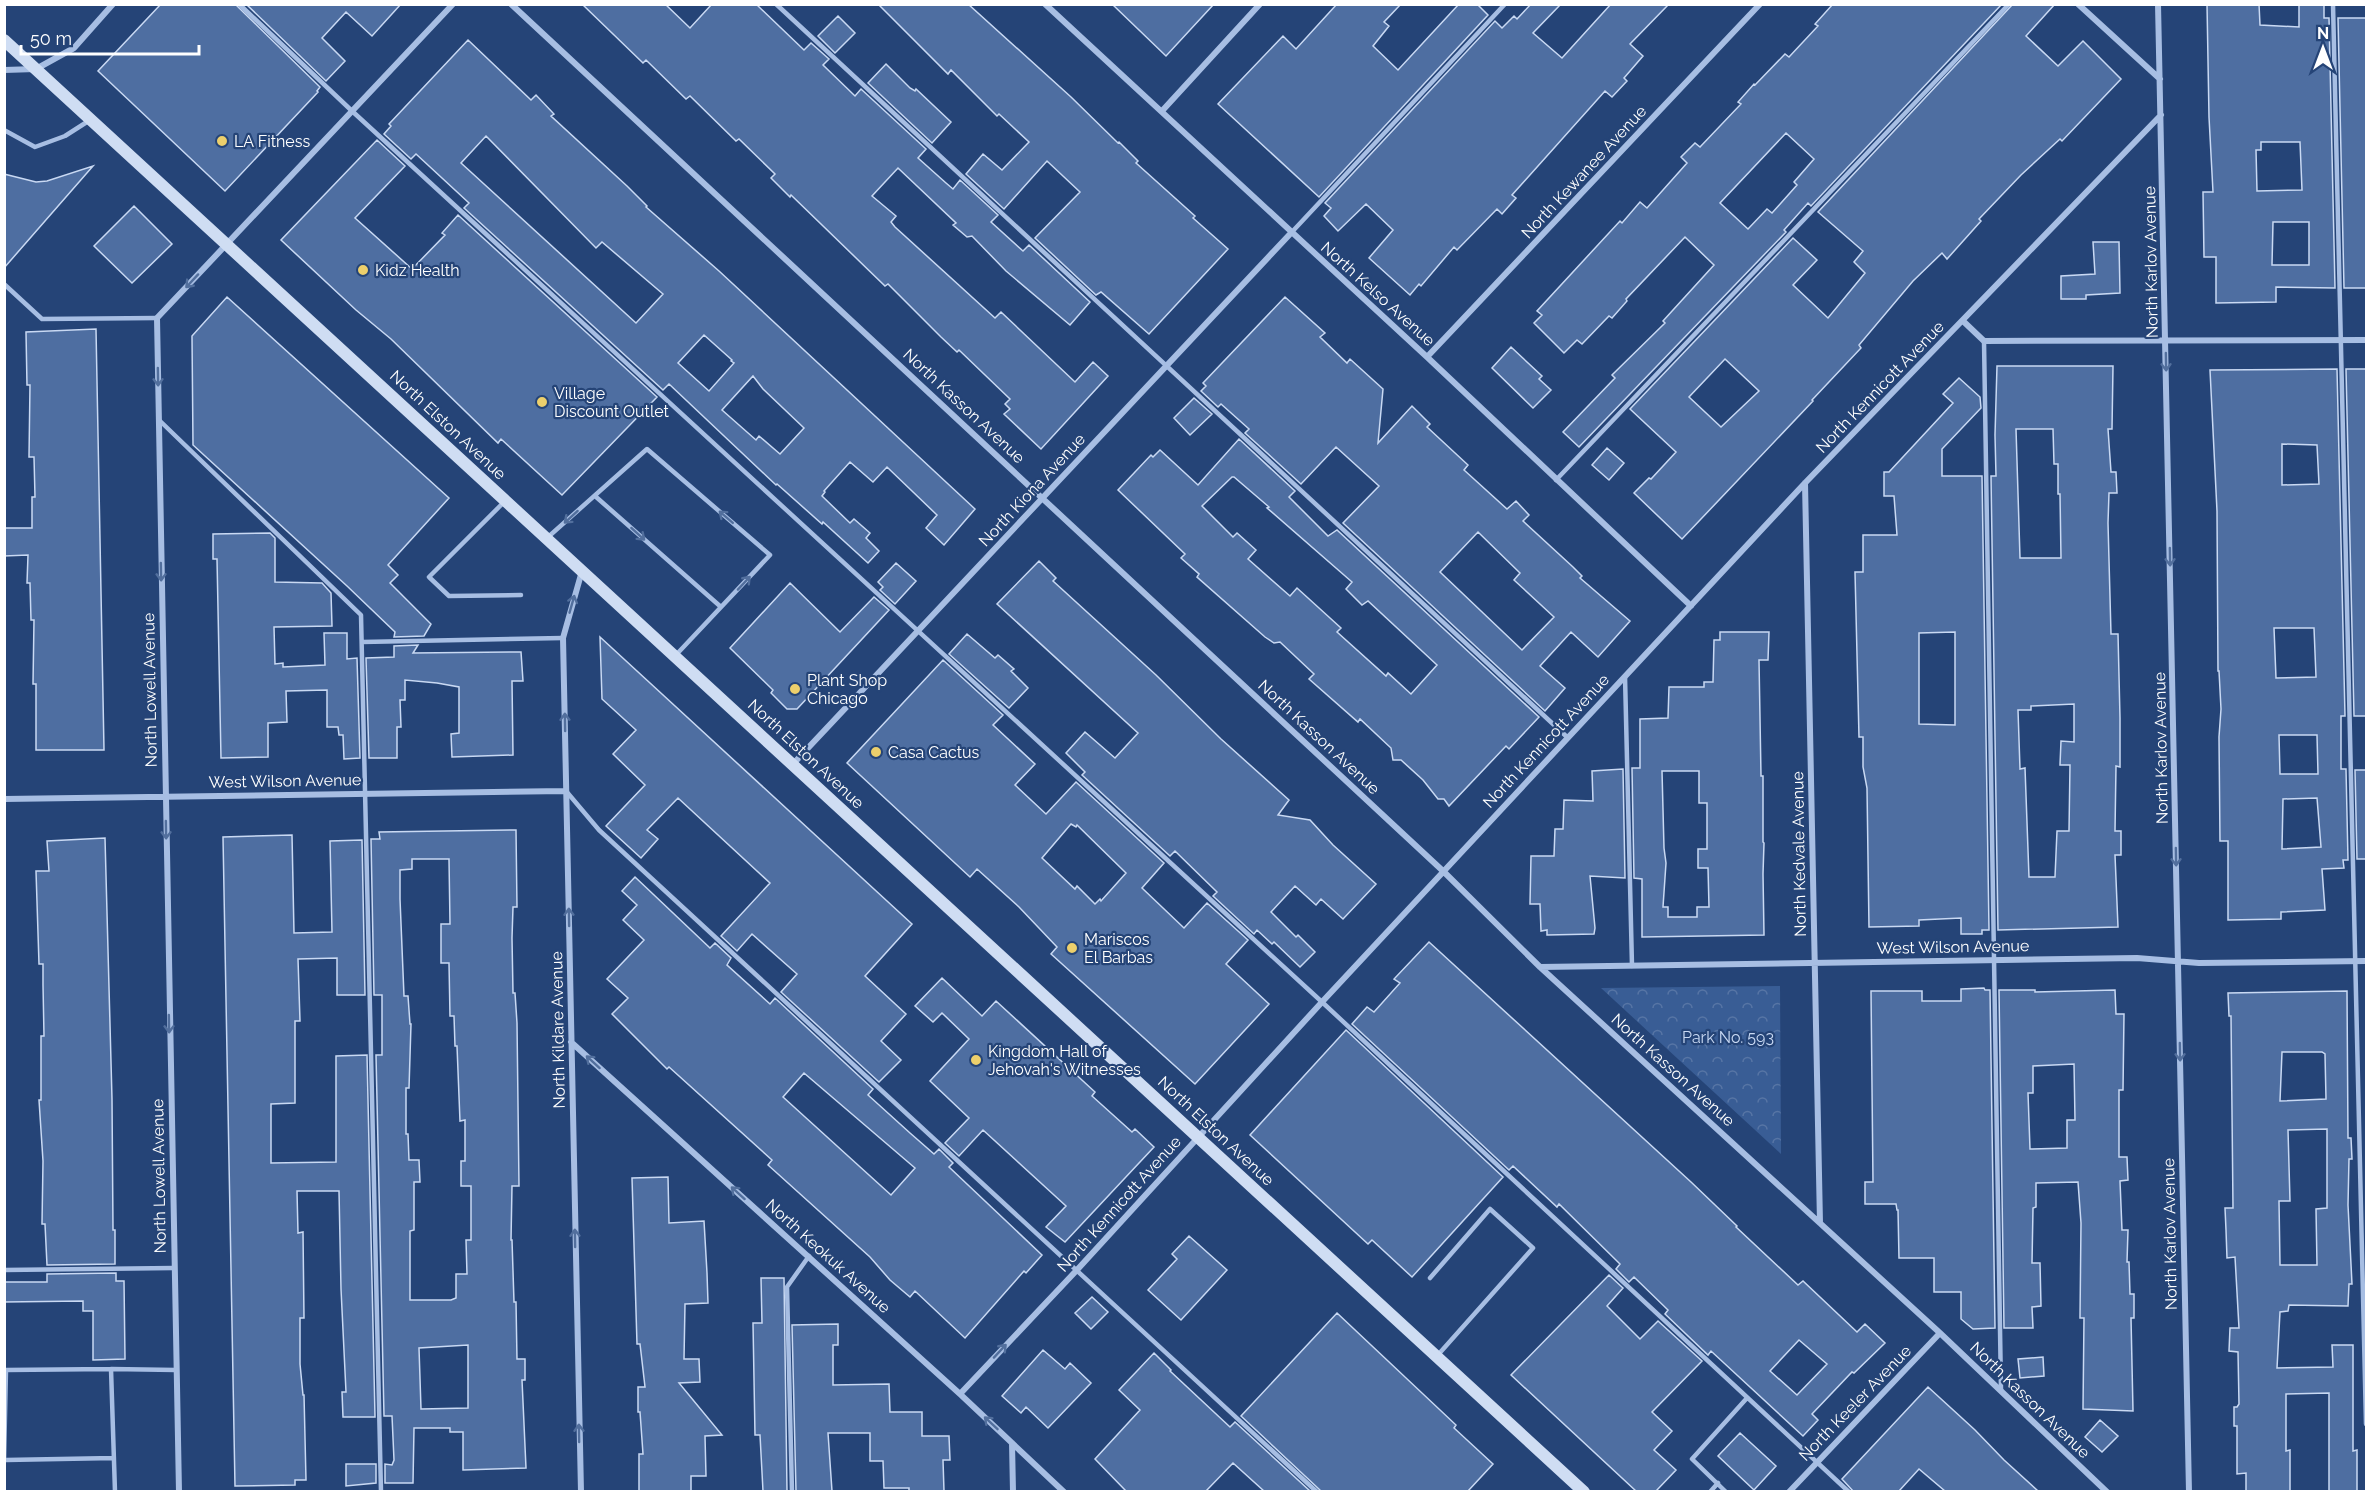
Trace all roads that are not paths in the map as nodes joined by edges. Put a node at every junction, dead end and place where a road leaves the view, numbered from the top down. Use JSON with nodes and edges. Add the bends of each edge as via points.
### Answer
{"nodes":[{"id":1,"x":113,"y":4,"type":"edge"},
{"id":2,"x":239,"y":4,"type":"edge"},
{"id":3,"x":453,"y":4,"type":"edge"},
{"id":4,"x":511,"y":4,"type":"edge"},
{"id":5,"x":776,"y":4,"type":"edge"},
{"id":6,"x":1045,"y":4,"type":"edge"},
{"id":7,"x":1260,"y":4,"type":"edge"},
{"id":8,"x":1505,"y":4,"type":"edge"},
{"id":9,"x":1760,"y":4,"type":"edge"},
{"id":10,"x":2009,"y":4,"type":"edge"},
{"id":11,"x":2078,"y":4,"type":"edge"},
{"id":12,"x":2158,"y":4,"type":"edge"},
{"id":13,"x":2333,"y":4,"type":"edge"},
{"id":14,"x":4,"y":40,"type":"edge"},
{"id":15,"x":36,"y":69,"type":"junction"},
{"id":16,"x":4,"y":70,"type":"edge"},
{"id":17,"x":2160,"y":79,"type":"junction"},
{"id":18,"x":352,"y":111,"type":"junction"},
{"id":19,"x":1162,"y":111,"type":"junction"},
{"id":20,"x":2162,"y":115,"type":"junction"},
{"id":21,"x":91,"y":119,"type":"junction"},
{"id":22,"x":4,"y":130,"type":"edge"},
{"id":23,"x":1291,"y":233,"type":"junction"},
{"id":24,"x":226,"y":244,"type":"junction"},
{"id":25,"x":4,"y":284,"type":"edge"},
{"id":26,"x":157,"y":318,"type":"junction"},
{"id":27,"x":1963,"y":321,"type":"junction"},
{"id":28,"x":2166,"y":340,"type":"junction"},
{"id":29,"x":2341,"y":340,"type":"junction"},
{"id":30,"x":2367,"y":340,"type":"edge"},
{"id":31,"x":1984,"y":341,"type":"junction"},
{"id":32,"x":1427,"y":357,"type":"junction"},
{"id":33,"x":1167,"y":367,"type":"junction"},
{"id":34,"x":159,"y":420,"type":"junction"},
{"id":35,"x":1556,"y":480,"type":"junction"},
{"id":36,"x":1804,"y":483,"type":"junction"},
{"id":37,"x":595,"y":496,"type":"junction"},
{"id":38,"x":1043,"y":498,"type":"junction"},
{"id":39,"x":506,"y":500,"type":"junction"},
{"id":40,"x":547,"y":538,"type":"junction"},
{"id":41,"x":582,"y":570,"type":"junction"},
{"id":42,"x":521,"y":596,"type":"dead end"},
{"id":43,"x":1691,"y":606,"type":"junction"},
{"id":44,"x":721,"y":607,"type":"junction"},
{"id":45,"x":918,"y":631,"type":"junction"},
{"id":46,"x":563,"y":638,"type":"junction"},
{"id":47,"x":362,"y":642,"type":"junction"},
{"id":48,"x":675,"y":656,"type":"junction"},
{"id":49,"x":1625,"y":676,"type":"junction"},
{"id":50,"x":1567,"y":737,"type":"junction"},
{"id":51,"x":793,"y":764,"type":"junction"},
{"id":52,"x":566,"y":791,"type":"junction"},
{"id":53,"x":365,"y":793,"type":"junction"},
{"id":54,"x":165,"y":796,"type":"junction"},
{"id":55,"x":4,"y":799,"type":"edge"},
{"id":56,"x":1443,"y":871,"type":"junction"},
{"id":57,"x":1994,"y":960,"type":"junction"},
{"id":58,"x":2356,"y":961,"type":"junction"},
{"id":59,"x":2367,"y":961,"type":"edge"},
{"id":60,"x":2179,"y":962,"type":"junction"},
{"id":61,"x":1815,"y":963,"type":"junction"},
{"id":62,"x":1632,"y":966,"type":"junction"},
{"id":63,"x":1540,"y":968,"type":"junction"},
{"id":64,"x":1322,"y":1002,"type":"junction"},
{"id":65,"x":571,"y":1042,"type":"junction"},
{"id":66,"x":1198,"y":1137,"type":"junction"},
{"id":67,"x":1820,"y":1223,"type":"junction"},
{"id":68,"x":809,"y":1256,"type":"junction"},
{"id":69,"x":174,"y":1268,"type":"junction"},
{"id":70,"x":4,"y":1270,"type":"edge"},
{"id":71,"x":1076,"y":1271,"type":"junction"},
{"id":72,"x":1430,"y":1278,"type":"dead end"},
{"id":73,"x":1940,"y":1333,"type":"junction"},
{"id":74,"x":1437,"y":1356,"type":"junction"},
{"id":75,"x":111,"y":1369,"type":"junction"},
{"id":76,"x":176,"y":1370,"type":"junction"},
{"id":77,"x":2001,"y":1390,"type":"junction"},
{"id":78,"x":960,"y":1394,"type":"junction"},
{"id":79,"x":1747,"y":1398,"type":"junction"},
{"id":80,"x":2367,"y":1424,"type":"edge"},
{"id":81,"x":1012,"y":1443,"type":"junction"},
{"id":82,"x":114,"y":1458,"type":"junction"},
{"id":83,"x":5,"y":1460,"type":"edge"},
{"id":84,"x":1817,"y":1462,"type":"junction"},
{"id":85,"x":1718,"y":1483,"type":"junction"},
{"id":86,"x":115,"y":1491,"type":"edge"},
{"id":87,"x":179,"y":1491,"type":"edge"},
{"id":88,"x":381,"y":1491,"type":"edge"},
{"id":89,"x":581,"y":1491,"type":"edge"},
{"id":90,"x":792,"y":1491,"type":"edge"},
{"id":91,"x":1013,"y":1491,"type":"edge"},
{"id":92,"x":1064,"y":1491,"type":"edge"},
{"id":93,"x":1317,"y":1491,"type":"edge"},
{"id":94,"x":1584,"y":1491,"type":"edge"},
{"id":95,"x":1710,"y":1491,"type":"edge"},
{"id":96,"x":1726,"y":1491,"type":"edge"},
{"id":97,"x":1789,"y":1491,"type":"edge"},
{"id":98,"x":1849,"y":1491,"type":"edge"},
{"id":99,"x":2107,"y":1491,"type":"edge"},
{"id":100,"x":2189,"y":1491,"type":"edge"}],
"edges":[{"from":1,"to":15,"type":"street","via":[[74,48]]},
{"from":2,"to":18,"type":"lane"},
{"from":3,"to":18,"type":"street"},
{"from":4,"to":38,"type":"street","name":"North Kasson Avenue"},
{"from":5,"to":33,"type":"lane"},
{"from":6,"to":19,"type":"street","name":"North Kelso Avenue"},
{"from":7,"to":19,"type":"street"},
{"from":8,"to":23,"type":"lane"},
{"from":9,"to":32,"type":"street","name":"North Kewanee Avenue"},
{"from":10,"to":35,"type":"lane"},
{"from":11,"to":17,"type":"street"},
{"from":12,"to":17,"type":"street","name":"North Karlov Avenue"},
{"from":13,"to":29,"type":"lane"},
{"from":14,"to":15,"type":"main road","name":"North Elston Avenue"},
{"from":15,"to":16,"type":"street"},
{"from":15,"to":21,"type":"main road","name":"North Elston Avenue"},
{"from":17,"to":20,"type":"street","name":"North Karlov Avenue"},
{"from":18,"to":24,"type":"street"},
{"from":18,"to":45,"type":"lane"},
{"from":19,"to":23,"type":"street","name":"North Kelso Avenue"},
{"from":20,"to":27,"type":"street","name":"North Kennicott Avenue"},
{"from":20,"to":28,"type":"street","name":"North Karlov Avenue"},
{"from":21,"to":22,"type":"lane","via":[[65,136],[35,147]]},
{"from":21,"to":24,"type":"main road","name":"North Elston Avenue"},
{"from":23,"to":32,"type":"street","name":"North Kelso Avenue"},
{"from":23,"to":33,"type":"street","name":"North Kiona Avenue"},
{"from":24,"to":26,"type":"street","one_way":true},
{"from":24,"to":39,"type":"main road","name":"North Elston Avenue"},
{"from":25,"to":26,"type":"lane","via":[[42,319]]},
{"from":26,"to":34,"type":"street","name":"North Lowell Avenue","one_way":true},
{"from":27,"to":31,"type":"street"},
{"from":27,"to":36,"type":"street","name":"North Kennicott Avenue"},
{"from":28,"to":29,"type":"street"},
{"from":28,"to":31,"type":"street"},
{"from":28,"to":60,"type":"street","name":"North Karlov Avenue","one_way":true},
{"from":29,"to":30,"type":"street"},
{"from":29,"to":58,"type":"lane"},
{"from":31,"to":57,"type":"lane"},
{"from":32,"to":35,"type":"street","name":"North Kelso Avenue"},
{"from":33,"to":38,"type":"street","name":"North Kiona Avenue"},
{"from":33,"to":50,"type":"lane"},
{"from":34,"to":47,"type":"lane","via":[[361,615]]},
{"from":34,"to":54,"type":"street","name":"North Lowell Avenue","one_way":true},
{"from":35,"to":43,"type":"street","name":"North Kelso Avenue"},
{"from":36,"to":43,"type":"street","name":"North Kennicott Avenue"},
{"from":36,"to":61,"type":"street","name":"North Kedvale Avenue"},
{"from":37,"to":40,"type":"lane","one_way":true},
{"from":37,"to":44,"type":"lane","one_way":true},
{"from":44,"to":37,"type":"lane","one_way":true,"via":[[770,555],[647,449]]},
{"from":38,"to":45,"type":"street","name":"North Kiona Avenue"},
{"from":38,"to":56,"type":"street","name":"North Kasson Avenue"},
{"from":39,"to":40,"type":"main road","name":"North Elston Avenue"},
{"from":39,"to":42,"type":"lane","via":[[429,577],[449,596]]},
{"from":40,"to":41,"type":"main road","name":"North Elston Avenue"},
{"from":46,"to":41,"type":"street","name":"North Kildare Avenue","one_way":true},
{"from":41,"to":48,"type":"main road","name":"North Elston Avenue"},
{"from":43,"to":49,"type":"street","name":"North Kennicott Avenue"},
{"from":44,"to":48,"type":"lane"},
{"from":45,"to":51,"type":"street","name":"North Kiona Avenue"},
{"from":45,"to":64,"type":"lane"},
{"from":46,"to":47,"type":"lane"},
{"from":52,"to":46,"type":"street","name":"North Kildare Avenue","one_way":true},
{"from":47,"to":53,"type":"lane"},
{"from":48,"to":51,"type":"main road","name":"North Elston Avenue"},
{"from":49,"to":50,"type":"street","name":"North Kennicott Avenue"},
{"from":49,"to":62,"type":"lane"},
{"from":50,"to":56,"type":"street","name":"North Kennicott Avenue"},
{"from":51,"to":66,"type":"main road","name":"North Elston Avenue"},
{"from":52,"to":53,"type":"street","name":"West Wilson Avenue"},
{"from":65,"to":52,"type":"street","name":"North Kildare Avenue","one_way":true},
{"from":52,"to":71,"type":"lane","via":[[599,830]]},
{"from":53,"to":54,"type":"street","name":"West Wilson Avenue"},
{"from":53,"to":88,"type":"lane"},
{"from":54,"to":55,"type":"street","name":"West Wilson Avenue"},
{"from":54,"to":69,"type":"street","name":"North Lowell Avenue","one_way":true},
{"from":56,"to":63,"type":"street","name":"North Kasson Avenue"},
{"from":56,"to":64,"type":"street","name":"North Kennicott Avenue"},
{"from":57,"to":60,"type":"street","name":"West Wilson Avenue","via":[[2137,958]]},
{"from":57,"to":61,"type":"street","name":"West Wilson Avenue"},
{"from":57,"to":77,"type":"lane"},
{"from":58,"to":59,"type":"street","name":"West Wilson Avenue"},
{"from":58,"to":60,"type":"street","name":"West Wilson Avenue"},
{"from":58,"to":80,"type":"lane"},
{"from":60,"to":100,"type":"street","name":"North Karlov Avenue","one_way":true},
{"from":61,"to":62,"type":"street","name":"West Wilson Avenue"},
{"from":61,"to":67,"type":"street","name":"North Kedvale Avenue"},
{"from":62,"to":63,"type":"street","name":"West Wilson Avenue"},
{"from":63,"to":67,"type":"street","name":"North Kasson Avenue"},
{"from":64,"to":66,"type":"street","name":"North Kennicott Avenue"},
{"from":64,"to":79,"type":"lane"},
{"from":68,"to":65,"type":"street","name":"North Keokuk Avenue","one_way":true},
{"from":89,"to":65,"type":"street","name":"North Kildare Avenue","one_way":true},
{"from":66,"to":71,"type":"street","name":"North Kennicott Avenue"},
{"from":66,"to":74,"type":"main road","name":"North Elston Avenue"},
{"from":67,"to":73,"type":"street","name":"North Kasson Avenue"},
{"from":68,"to":78,"type":"street","name":"North Keokuk Avenue"},
{"from":68,"to":90,"type":"lane","via":[[787,1287]]},
{"from":69,"to":70,"type":"lane"},
{"from":69,"to":76,"type":"street","name":"North Lowell Avenue"},
{"from":78,"to":71,"type":"street","name":"North Kennicott Avenue","one_way":true},
{"from":71,"to":93,"type":"lane"},
{"from":72,"to":74,"type":"lane","via":[[1490,1209],[1533,1248]]},
{"from":73,"to":77,"type":"street","name":"North Kasson Avenue"},
{"from":73,"to":84,"type":"street","name":"North Keeler Avenue"},
{"from":74,"to":94,"type":"main road","name":"North Elston Avenue"},
{"from":75,"to":76,"type":"lane"},
{"from":75,"to":82,"type":"lane"},
{"from":75,"to":83,"type":"lane","via":[[6,1370]]},
{"from":76,"to":87,"type":"street","name":"North Lowell Avenue"},
{"from":77,"to":99,"type":"street","name":"North Kasson Avenue"},
{"from":81,"to":78,"type":"street","name":"North Keokuk Avenue","one_way":true},
{"from":79,"to":84,"type":"lane"},
{"from":79,"to":85,"type":"lane","via":[[1692,1459]]},
{"from":81,"to":91,"type":"street"},
{"from":81,"to":92,"type":"street","name":"North Keokuk Avenue"},
{"from":82,"to":83,"type":"lane"},
{"from":82,"to":86,"type":"lane"},
{"from":84,"to":97,"type":"street","name":"North Keeler Avenue"},
{"from":84,"to":98,"type":"lane"},
{"from":85,"to":95,"type":"lane"},
{"from":85,"to":96,"type":"lane"}]}
